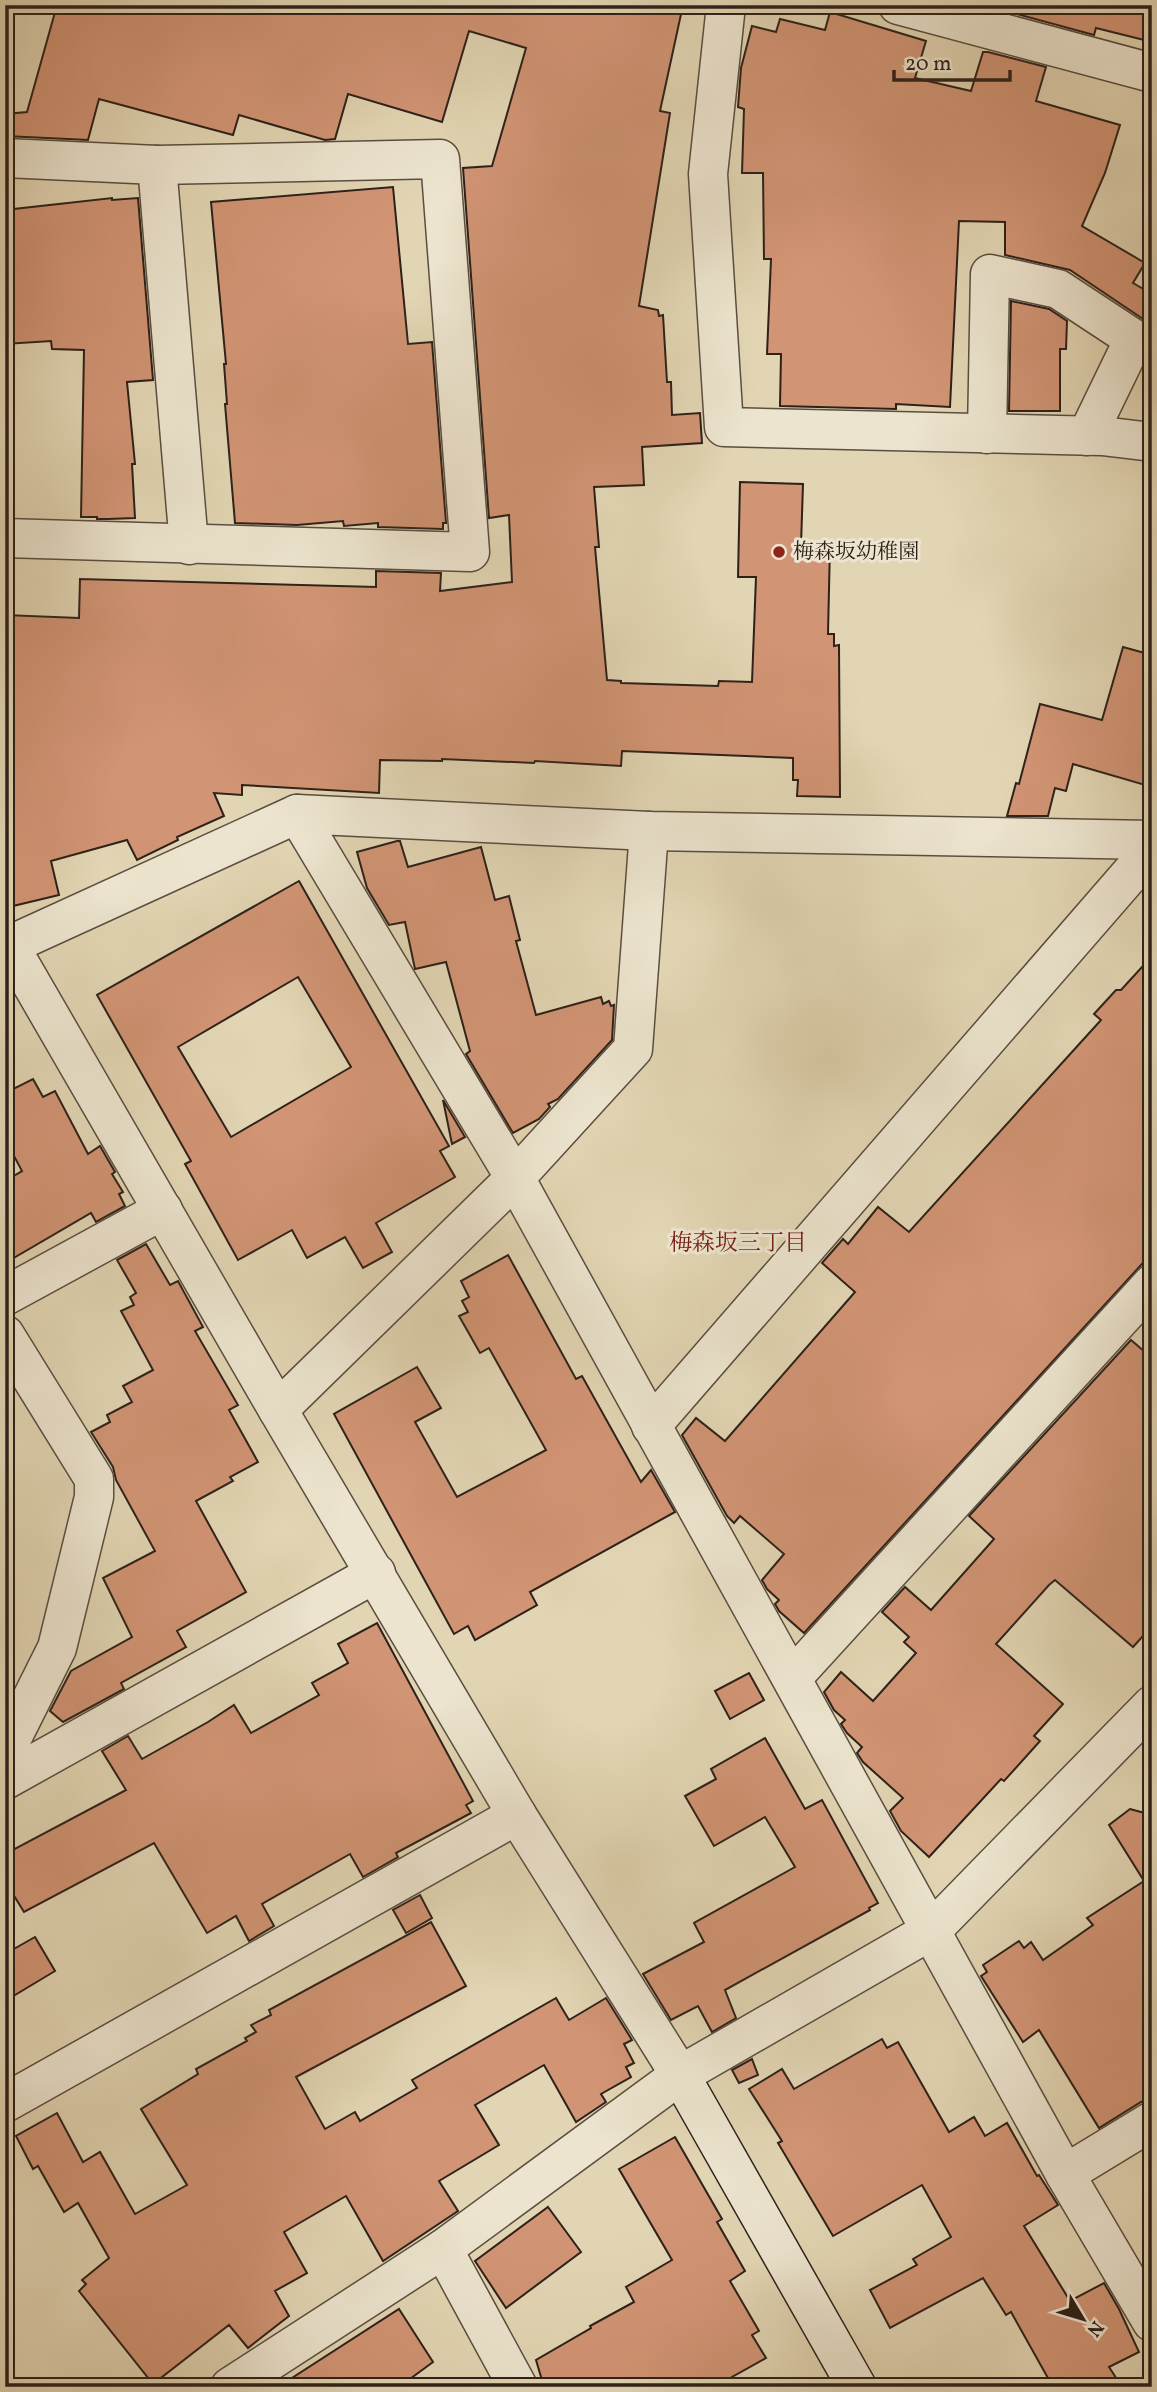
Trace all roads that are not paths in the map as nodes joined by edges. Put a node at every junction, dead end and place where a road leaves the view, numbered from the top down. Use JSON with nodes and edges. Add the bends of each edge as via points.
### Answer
{"nodes":[{"id":1,"x":726,"y":5,"type":"edge"},
{"id":2,"x":898,"y":5,"type":"edge"},
{"id":3,"x":1152,"y":73,"type":"edge"},
{"id":4,"x":5,"y":158,"type":"edge"},
{"id":5,"x":157,"y":165,"type":"junction"},
{"id":6,"x":987,"y":434,"type":"junction"},
{"id":7,"x":1087,"y":436,"type":"junction"},
{"id":8,"x":1152,"y":442,"type":"edge"},
{"id":9,"x":5,"y":538,"type":"edge"},
{"id":10,"x":189,"y":545,"type":"junction"},
{"id":11,"x":297,"y":814,"type":"junction"},
{"id":12,"x":649,"y":831,"type":"junction"},
{"id":13,"x":1152,"y":840,"type":"edge"},
{"id":14,"x":1152,"y":849,"type":"edge"},
{"id":15,"x":8,"y":941,"type":"edge"},
{"id":16,"x":515,"y":1178,"type":"junction"},
{"id":17,"x":163,"y":1210,"type":"junction"},
{"id":18,"x":1152,"y":1284,"type":"edge"},
{"id":19,"x":5,"y":1296,"type":"edge"},
{"id":20,"x":5,"y":1335,"type":"edge"},
{"id":21,"x":278,"y":1410,"type":"junction"},
{"id":22,"x":651,"y":1426,"type":"junction"},
{"id":23,"x":376,"y":1573,"type":"junction"},
{"id":24,"x":792,"y":1678,"type":"junction"},
{"id":25,"x":1152,"y":1705,"type":"edge"},
{"id":26,"x":5,"y":1752,"type":"edge"},
{"id":27,"x":5,"y":1780,"type":"edge"},
{"id":28,"x":517,"y":1815,"type":"junction"},
{"id":29,"x":932,"y":1930,"type":"junction"},
{"id":30,"x":680,"y":2075,"type":"junction"},
{"id":31,"x":5,"y":2104,"type":"edge"},
{"id":32,"x":1152,"y":2120,"type":"edge"},
{"id":33,"x":1065,"y":2174,"type":"junction"},
{"id":34,"x":443,"y":2249,"type":"junction"},
{"id":35,"x":1152,"y":2322,"type":"edge"},
{"id":36,"x":230,"y":2387,"type":"edge"},
{"id":37,"x":518,"y":2387,"type":"edge"},
{"id":38,"x":857,"y":2387,"type":"edge"}],
"edges":[{"from":1,"to":6,"type":"street","via":[[708,174],[724,426]]},
{"from":2,"to":3,"type":"street"},
{"from":4,"to":5,"type":"street"},
{"from":5,"to":10,"type":"street"},
{"from":5,"to":10,"type":"street","via":[[440,159],[470,552]]},
{"from":6,"to":7,"type":"street"},
{"from":6,"to":7,"type":"street","via":[[990,274],[1058,289],[1133,339]]},
{"from":7,"to":8,"type":"street"},
{"from":9,"to":10,"type":"street"},
{"from":11,"to":12,"type":"street"},
{"from":11,"to":15,"type":"street"},
{"from":11,"to":16,"type":"street"},
{"from":12,"to":13,"type":"street"},
{"from":12,"to":16,"type":"street","via":[[633,1049]]},
{"from":14,"to":22,"type":"street"},
{"from":15,"to":17,"type":"street"},
{"from":16,"to":21,"type":"street"},
{"from":16,"to":22,"type":"street"},
{"from":17,"to":19,"type":"street"},
{"from":17,"to":21,"type":"street"},
{"from":18,"to":24,"type":"street"},
{"from":20,"to":26,"type":"street","via":[[94,1479],[94,1497],[57,1648]]},
{"from":21,"to":23,"type":"street"},
{"from":22,"to":24,"type":"street"},
{"from":23,"to":27,"type":"street"},
{"from":23,"to":28,"type":"street"},
{"from":24,"to":29,"type":"street"},
{"from":25,"to":29,"type":"street"},
{"from":28,"to":30,"type":"street"},
{"from":28,"to":31,"type":"street"},
{"from":29,"to":30,"type":"street"},
{"from":29,"to":33,"type":"street"},
{"from":30,"to":34,"type":"street"},
{"from":30,"to":38,"type":"street"},
{"from":32,"to":33,"type":"street"},
{"from":33,"to":35,"type":"street"},
{"from":34,"to":36,"type":"street"},
{"from":34,"to":37,"type":"street"}]}
